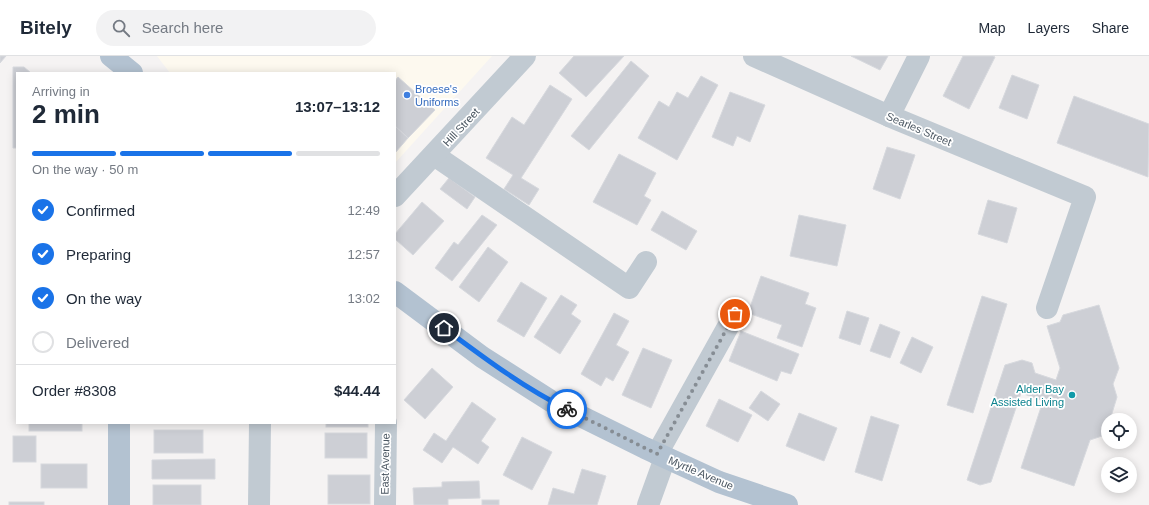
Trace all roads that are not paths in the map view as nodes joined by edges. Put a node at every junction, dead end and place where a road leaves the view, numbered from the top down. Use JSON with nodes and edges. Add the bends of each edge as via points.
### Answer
{"nodes":[{"id":1,"x":525,"y":56,"type":"edge"},
{"id":2,"x":754,"y":56,"type":"edge"},
{"id":3,"x":919,"y":56,"type":"edge"},
{"id":4,"x":889,"y":116,"type":"junction"},
{"id":5,"x":434,"y":155,"type":"junction"},
{"id":6,"x":396,"y":195,"type":"edge"},
{"id":7,"x":646,"y":262,"type":"dead end"},
{"id":8,"x":396,"y":293,"type":"edge"},
{"id":9,"x":1047,"y":308,"type":"dead end"},
{"id":10,"x":735,"y":314,"type":"dead end"},
{"id":11,"x":119,"y":424,"type":"edge"},
{"id":12,"x":260,"y":424,"type":"edge"},
{"id":13,"x":386,"y":424,"type":"edge"},
{"id":14,"x":661,"y":456,"type":"junction"},
{"id":15,"x":119,"y":505,"type":"edge"},
{"id":16,"x":259,"y":505,"type":"edge"},
{"id":17,"x":385,"y":505,"type":"edge"},
{"id":18,"x":648,"y":505,"type":"edge"},
{"id":19,"x":787,"y":505,"type":"edge"}],
"edges":[{"from":1,"to":5,"type":"street","name":"Hill Street"},
{"from":2,"to":4,"type":"street","name":"Searles Street"},
{"from":3,"to":4,"type":"street"},
{"from":4,"to":9,"type":"street","name":"Searles Street","via":[[1085,197]]},
{"from":5,"to":6,"type":"street","name":"Hill Street"},
{"from":5,"to":7,"type":"street","via":[[629,288]]},
{"from":8,"to":14,"type":"main road","name":"Myrtle Avenue","via":[[482,357],[554,403]]},
{"from":10,"to":14,"type":"street"},
{"from":11,"to":15,"type":"main road"},
{"from":12,"to":16,"type":"street"},
{"from":13,"to":17,"type":"street","name":"East Avenue"},
{"from":14,"to":18,"type":"street"},
{"from":14,"to":19,"type":"main road","name":"Myrtle Avenue","via":[[720,482]]}]}
